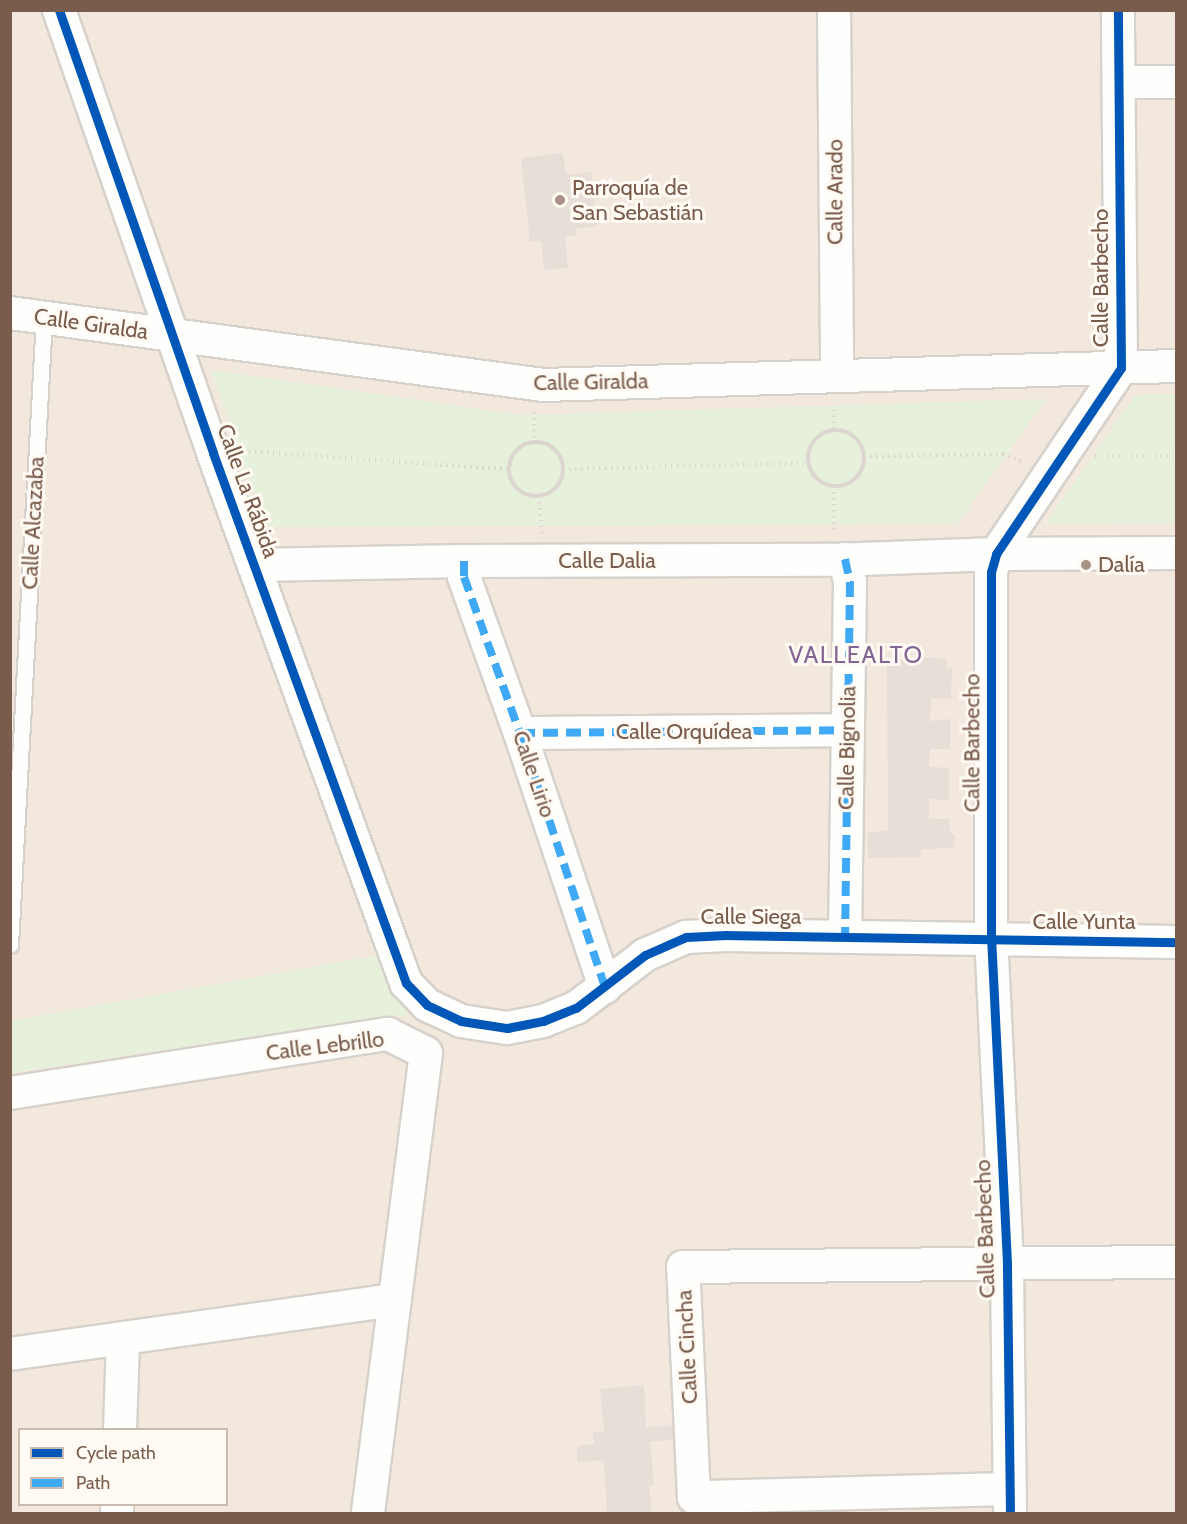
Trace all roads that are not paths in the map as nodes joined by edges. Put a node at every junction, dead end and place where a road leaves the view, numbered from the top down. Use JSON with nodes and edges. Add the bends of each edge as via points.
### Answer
{"nodes":[{"id":1,"x":59,"y":10,"type":"edge"},
{"id":2,"x":834,"y":10,"type":"edge"},
{"id":3,"x":1118,"y":10,"type":"edge"},
{"id":4,"x":1176,"y":81,"type":"edge"},
{"id":5,"x":1119,"y":82,"type":"junction"},
{"id":6,"x":10,"y":313,"type":"edge"},
{"id":7,"x":44,"y":317,"type":"junction"},
{"id":8,"x":171,"y":336,"type":"junction"},
{"id":9,"x":1176,"y":366,"type":"edge"},
{"id":10,"x":1121,"y":368,"type":"junction"},
{"id":11,"x":837,"y":374,"type":"junction"},
{"id":12,"x":1176,"y":553,"type":"edge"},
{"id":13,"x":996,"y":554,"type":"junction"},
{"id":14,"x":845,"y":560,"type":"junction"},
{"id":15,"x":464,"y":561,"type":"junction"},
{"id":16,"x":254,"y":565,"type":"junction"},
{"id":17,"x":847,"y":730,"type":"junction"},
{"id":18,"x":520,"y":733,"type":"junction"},
{"id":19,"x":845,"y":937,"type":"junction"},
{"id":20,"x":991,"y":940,"type":"junction"},
{"id":21,"x":1176,"y":942,"type":"edge"},
{"id":22,"x":10,"y":945,"type":"edge"},
{"id":23,"x":406,"y":983,"type":"joint"},
{"id":24,"x":605,"y":987,"type":"junction"},
{"id":25,"x":10,"y":1094,"type":"edge"},
{"id":26,"x":1176,"y":1262,"type":"edge"},
{"id":27,"x":1007,"y":1263,"type":"junction"},
{"id":28,"x":393,"y":1300,"type":"junction"},
{"id":29,"x":123,"y":1339,"type":"junction"},
{"id":30,"x":10,"y":1354,"type":"edge"},
{"id":31,"x":120,"y":1428,"type":"edge"},
{"id":32,"x":1010,"y":1501,"type":"edge"},
{"id":33,"x":368,"y":1514,"type":"edge"}],
"edges":[{"from":1,"to":8,"type":"street","name":"Calle La Rábida"},
{"from":2,"to":11,"type":"street","name":"Calle Arado"},
{"from":3,"to":5,"type":"street","name":"Calle Barbecho"},
{"from":4,"to":5,"type":"street"},
{"from":5,"to":10,"type":"street","name":"Calle Barbecho"},
{"from":6,"to":7,"type":"street","name":"Calle Giralda"},
{"from":7,"to":8,"type":"street","name":"Calle Giralda"},
{"from":7,"to":22,"type":"lane","name":"Calle Alcazaba"},
{"from":8,"to":11,"type":"street","name":"Calle Giralda","via":[[543,385]]},
{"from":8,"to":16,"type":"street","name":"Calle La Rábida"},
{"from":9,"to":10,"type":"street","name":"Calle Giralda"},
{"from":10,"to":11,"type":"street","name":"Calle Giralda"},
{"from":10,"to":13,"type":"street","name":"Calle Barbecho"},
{"from":12,"to":13,"type":"street","name":"Calle Dalia"},
{"from":13,"to":14,"type":"street","name":"Calle Dalia"},
{"from":13,"to":20,"type":"street","name":"Calle Barbecho","via":[[991,572]]},
{"from":14,"to":15,"type":"street","name":"Calle Dalia"},
{"from":14,"to":17,"type":"street","name":"Calle Bignolia","via":[[850,582]]},
{"from":15,"to":16,"type":"street","name":"Calle Dalia"},
{"from":15,"to":18,"type":"street","name":"Calle Lirio","via":[[464,576]]},
{"from":16,"to":23,"type":"street","name":"Calle La Rábida"},
{"from":17,"to":18,"type":"street","name":"Calle Orquídea"},
{"from":17,"to":19,"type":"street","name":"Calle Bignolia"},
{"from":18,"to":24,"type":"street","name":"Calle Lirio"},
{"from":19,"to":20,"type":"street","name":"Calle Siega"},
{"from":19,"to":24,"type":"street","name":"Calle Siega","via":[[686,938],[645,955]]},
{"from":20,"to":21,"type":"street","name":"Calle Yunta"},
{"from":20,"to":27,"type":"street","name":"Calle Barbecho"},
{"from":23,"to":24,"type":"street","name":"Calle Siega","via":[[427,1005],[461,1021],[507,1028],[543,1021],[576,1008]]},
{"from":25,"to":28,"type":"street","name":"Calle Lebrillo","via":[[388,1034],[426,1053]]},
{"from":26,"to":27,"type":"street","name":"Calle Cincha"},
{"from":27,"to":32,"type":"street","name":"Calle Barbecho"},
{"from":27,"to":32,"type":"street","name":"Calle Cincha","via":[[683,1268],[694,1497]]},
{"from":28,"to":29,"type":"street"},
{"from":28,"to":33,"type":"street","name":"Calle Lebrillo"},
{"from":29,"to":30,"type":"street"},
{"from":29,"to":31,"type":"street"}]}
